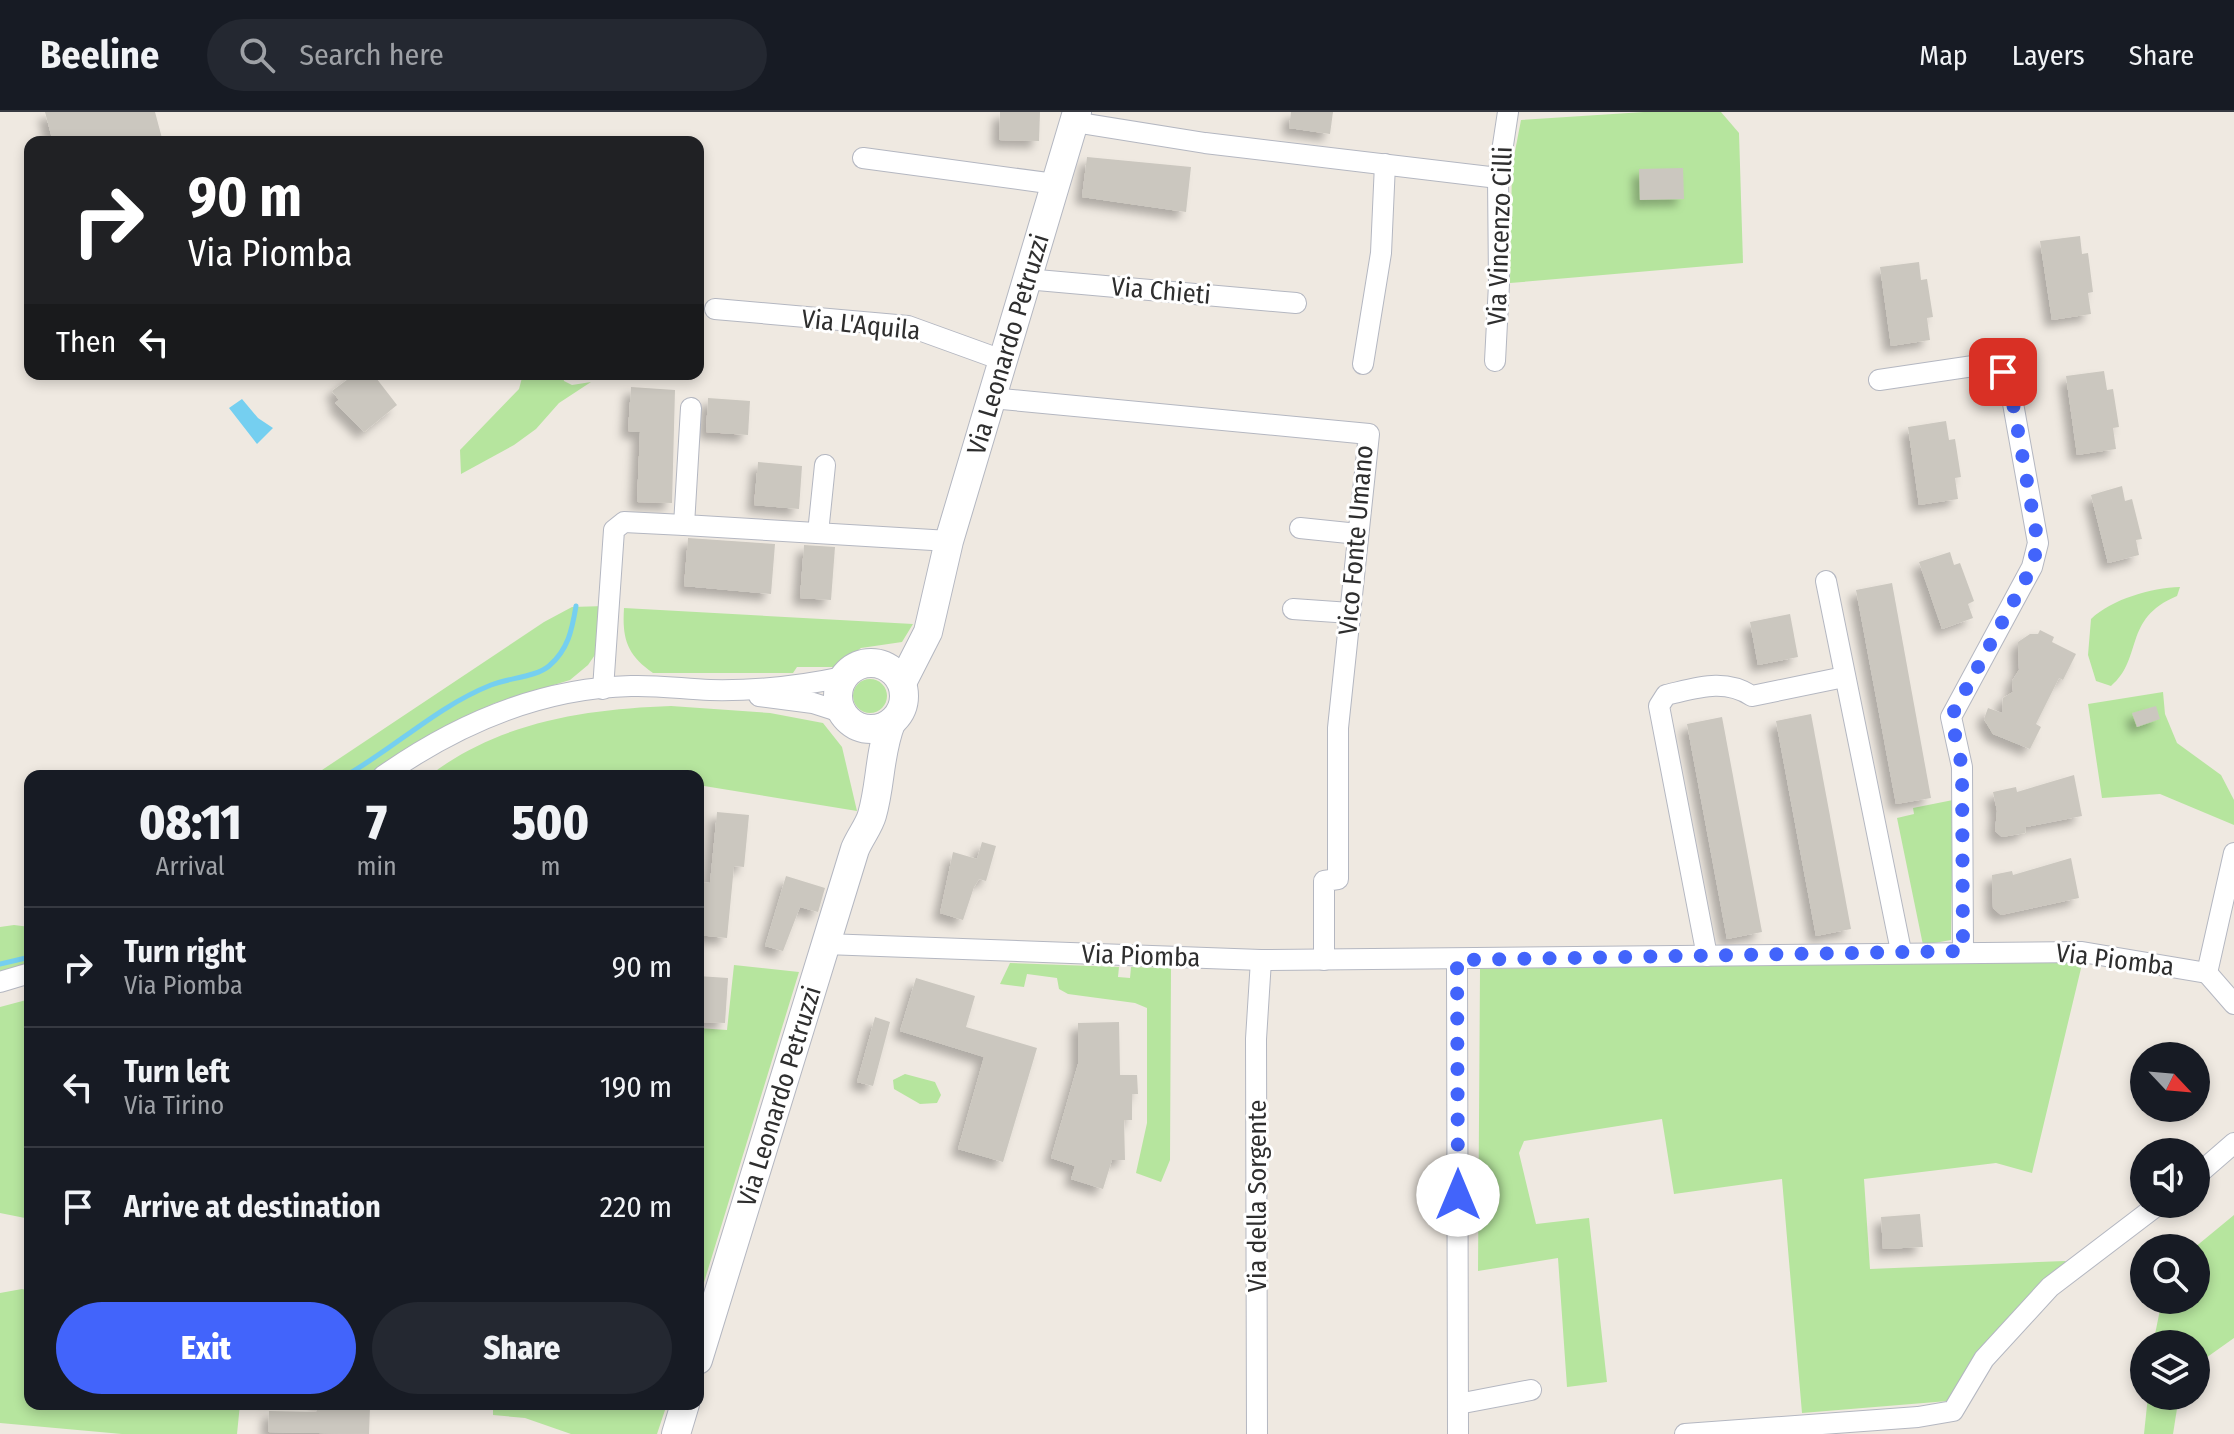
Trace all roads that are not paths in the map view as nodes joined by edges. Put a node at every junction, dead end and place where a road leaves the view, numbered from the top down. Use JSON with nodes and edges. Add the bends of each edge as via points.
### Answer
{"nodes":[{"id":1,"x":1508,"y":112,"type":"edge"},
{"id":2,"x":1076,"y":117,"type":"edge"},
{"id":3,"x":863,"y":158,"type":"dead end"},
{"id":4,"x":1385,"y":164,"type":"junction"},
{"id":5,"x":1498,"y":178,"type":"junction"},
{"id":6,"x":1055,"y":184,"type":"junction"},
{"id":7,"x":1026,"y":279,"type":"junction"},
{"id":8,"x":1296,"y":303,"type":"dead end"},
{"id":9,"x":715,"y":309,"type":"dead end"},
{"id":10,"x":1002,"y":360,"type":"junction"},
{"id":11,"x":1495,"y":361,"type":"dead end"},
{"id":12,"x":1363,"y":364,"type":"dead end"},
{"id":13,"x":1879,"y":380,"type":"dead end"},
{"id":14,"x":991,"y":398,"type":"junction"},
{"id":15,"x":691,"y":408,"type":"dead end"},
{"id":16,"x":825,"y":465,"type":"dead end"},
{"id":17,"x":684,"y":525,"type":"junction"},
{"id":18,"x":1300,"y":528,"type":"dead end"},
{"id":19,"x":818,"y":533,"type":"junction"},
{"id":20,"x":1358,"y":534,"type":"junction"},
{"id":21,"x":949,"y":541,"type":"junction"},
{"id":22,"x":1826,"y":581,"type":"dead end"},
{"id":23,"x":1293,"y":609,"type":"dead end"},
{"id":24,"x":1350,"y":613,"type":"junction"},
{"id":25,"x":892,"y":674,"type":"junction"},
{"id":26,"x":843,"y":677,"type":"junction"},
{"id":27,"x":1844,"y":677,"type":"junction"},
{"id":28,"x":603,"y":689,"type":"junction"},
{"id":29,"x":716,"y":690,"type":"junction"},
{"id":30,"x":848,"y":719,"type":"junction"},
{"id":31,"x":891,"y":723,"type":"junction"},
{"id":32,"x":392,"y":770,"type":"edge"},
{"id":33,"x":861,"y":832,"type":"junction"},
{"id":34,"x":2234,"y":853,"type":"edge"},
{"id":35,"x":825,"y":944,"type":"junction"},
{"id":36,"x":1901,"y":951,"type":"junction"},
{"id":37,"x":1963,"y":951,"type":"junction"},
{"id":38,"x":1707,"y":956,"type":"junction"},
{"id":39,"x":1261,"y":960,"type":"junction"},
{"id":40,"x":1324,"y":960,"type":"junction"},
{"id":41,"x":1457,"y":960,"type":"junction"},
{"id":42,"x":2207,"y":973,"type":"junction"},
{"id":43,"x":24,"y":975,"type":"edge"},
{"id":44,"x":0,"y":982,"type":"edge"},
{"id":45,"x":2234,"y":1004,"type":"edge"},
{"id":46,"x":2234,"y":1143,"type":"edge"},
{"id":47,"x":2210,"y":1164,"type":"edge"},
{"id":48,"x":2141,"y":1218,"type":"edge"},
{"id":49,"x":704,"y":1340,"type":"edge"},
{"id":50,"x":1531,"y":1390,"type":"dead end"},
{"id":51,"x":1458,"y":1404,"type":"junction"},
{"id":52,"x":683,"y":1410,"type":"edge"},
{"id":53,"x":1250,"y":1433,"type":"edge"},
{"id":54,"x":676,"y":1434,"type":"edge"},
{"id":55,"x":1458,"y":1434,"type":"edge"},
{"id":56,"x":1685,"y":1434,"type":"edge"}],
"edges":[{"from":1,"to":5,"type":"street","name":"Via Vincenzo Cilli"},
{"from":2,"to":4,"type":"street","via":[[1205,143]]},
{"from":2,"to":6,"type":"main road","name":"Via Leonardo Petruzzi"},
{"from":3,"to":6,"type":"street"},
{"from":4,"to":5,"type":"street"},
{"from":4,"to":12,"type":"street","via":[[1381,253]]},
{"from":5,"to":11,"type":"street","name":"Via Vincenzo Cilli"},
{"from":6,"to":7,"type":"main road","name":"Via Leonardo Petruzzi"},
{"from":7,"to":8,"type":"street","name":"Via Chieti"},
{"from":7,"to":10,"type":"main road","name":"Via Leonardo Petruzzi"},
{"from":9,"to":10,"type":"street","name":"Via L'Aquila","via":[[908,326]]},
{"from":10,"to":14,"type":"main road","name":"Via Leonardo Petruzzi"},
{"from":13,"to":37,"type":"street","via":[[1980,365],[2003,372],[2009,381],[2038,543],[2032,567],[1951,717],[1962,767]]},
{"from":14,"to":20,"type":"street","name":"Vico Fonte Umano","via":[[1369,434]]},
{"from":14,"to":21,"type":"main road","name":"Via Leonardo Petruzzi"},
{"from":15,"to":17,"type":"street"},
{"from":16,"to":19,"type":"street"},
{"from":17,"to":19,"type":"street"},
{"from":17,"to":28,"type":"street","via":[[624,522],[614,530]]},
{"from":18,"to":20,"type":"street"},
{"from":19,"to":21,"type":"street"},
{"from":20,"to":24,"type":"street","name":"Vico Fonte Umano"},
{"from":21,"to":25,"type":"main road","name":"Via Leonardo Petruzzi","via":[[940,579]]},
{"from":22,"to":27,"type":"street"},
{"from":23,"to":24,"type":"street"},
{"from":24,"to":40,"type":"street","name":"Vico Fonte Umano","via":[[1338,728],[1338,879],[1324,881]]},
{"from":25,"to":26,"type":"main road","via":[[856,666]]},
{"from":25,"to":31,"type":"main road","via":[[903,705]]},
{"from":26,"to":29,"type":"street"},
{"from":26,"to":30,"type":"main road","via":[[837,694]]},
{"from":27,"to":36,"type":"street"},
{"from":27,"to":38,"type":"street","via":[[1752,696],[1715,684],[1666,695],[1659,706]]},
{"from":28,"to":29,"type":"street"},
{"from":28,"to":32,"type":"street","via":[[563,693],[511,708],[429,745]]},
{"from":29,"to":30,"type":"street","via":[[813,703]]},
{"from":30,"to":31,"type":"main road","via":[[873,729]]},
{"from":30,"to":33,"type":"main road","name":"Via Leonardo Petruzzi","via":[[863,763]]},
{"from":31,"to":33,"type":"main road","name":"Via Leonardo Petruzzi","via":[[872,819]]},
{"from":33,"to":35,"type":"main road","name":"Via Leonardo Petruzzi"},
{"from":34,"to":42,"type":"street","name":"Via Piomba"},
{"from":35,"to":39,"type":"street","name":"Via Piomba"},
{"from":35,"to":49,"type":"main road","name":"Via Leonardo Petruzzi"},
{"from":36,"to":37,"type":"street","name":"Via Piomba"},
{"from":36,"to":38,"type":"street","name":"Via Piomba"},
{"from":37,"to":42,"type":"street","name":"Via Piomba","via":[[2082,952]]},
{"from":38,"to":41,"type":"street","name":"Via Piomba"},
{"from":39,"to":40,"type":"street","name":"Via Piomba"},
{"from":39,"to":53,"type":"street","name":"Via della Sorgente"},
{"from":40,"to":41,"type":"street","name":"Via Piomba"},
{"from":41,"to":51,"type":"street"},
{"from":42,"to":45,"type":"street"},
{"from":43,"to":44,"type":"street"},
{"from":46,"to":47,"type":"street"},
{"from":48,"to":56,"type":"street","via":[[2050,1287],[1984,1359],[1953,1411]]},
{"from":50,"to":51,"type":"street"},
{"from":51,"to":55,"type":"street"},
{"from":52,"to":54,"type":"main road"}]}
